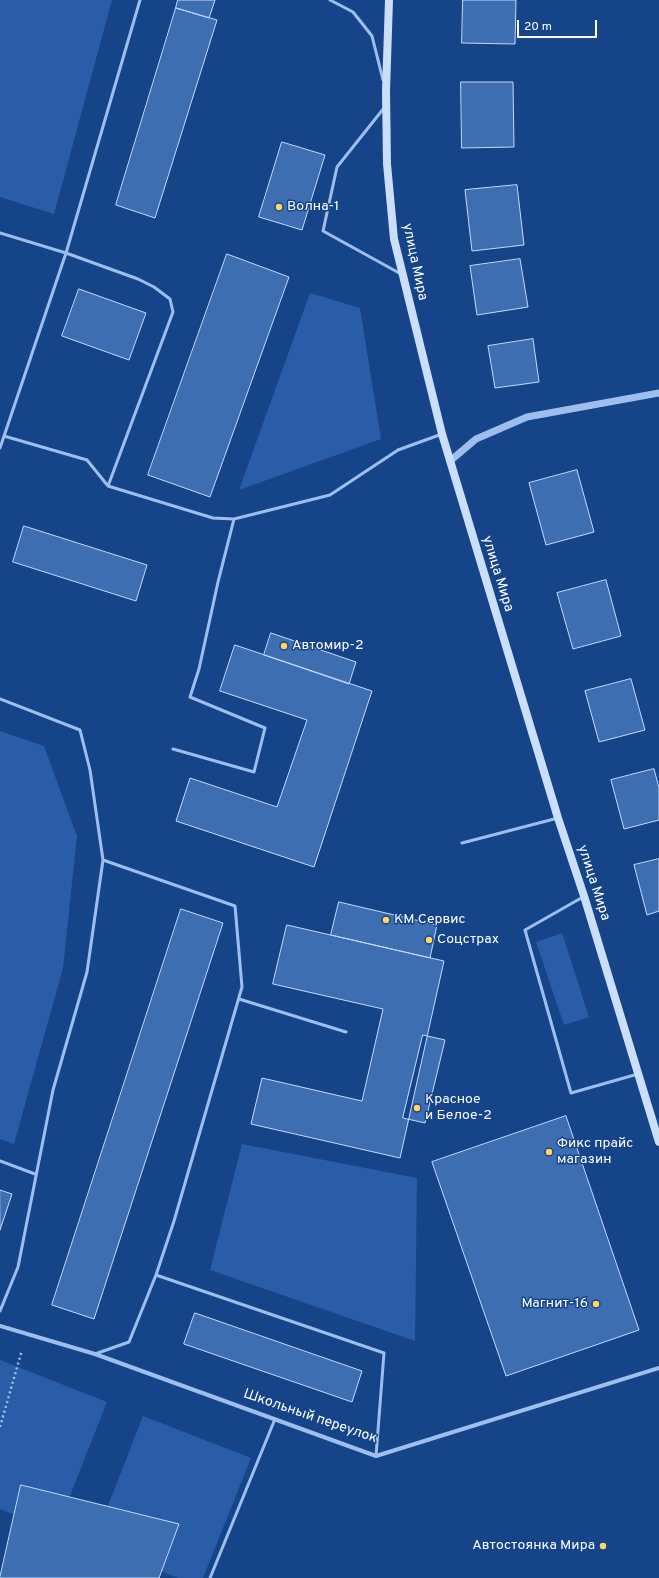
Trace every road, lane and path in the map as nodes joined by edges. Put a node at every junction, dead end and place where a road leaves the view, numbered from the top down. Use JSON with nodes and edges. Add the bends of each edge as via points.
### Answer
{"nodes":[{"id":1,"x":140,"y":0,"type":"edge"},
{"id":2,"x":330,"y":0,"type":"edge"},
{"id":3,"x":388,"y":0,"type":"edge"},
{"id":4,"x":386,"y":91,"type":"junction"},
{"id":5,"x":386,"y":105,"type":"junction"},
{"id":6,"x":0,"y":233,"type":"edge"},
{"id":7,"x":66,"y":253,"type":"junction"},
{"id":8,"x":402,"y":274,"type":"junction"},
{"id":9,"x":659,"y":393,"type":"edge"},
{"id":10,"x":442,"y":434,"type":"junction"},
{"id":11,"x":4,"y":436,"type":"junction"},
{"id":12,"x":0,"y":448,"type":"edge"},
{"id":13,"x":450,"y":461,"type":"junction"},
{"id":14,"x":108,"y":486,"type":"junction"},
{"id":15,"x":234,"y":519,"type":"junction"},
{"id":16,"x":0,"y":699,"type":"edge"},
{"id":17,"x":173,"y":749,"type":"dead end"},
{"id":18,"x":558,"y":818,"type":"junction"},
{"id":19,"x":462,"y":843,"type":"dead end"},
{"id":20,"x":102,"y":860,"type":"junction"},
{"id":21,"x":584,"y":896,"type":"junction"},
{"id":22,"x":239,"y":1000,"type":"junction"},
{"id":23,"x":346,"y":1032,"type":"dead end"},
{"id":24,"x":638,"y":1074,"type":"junction"},
{"id":25,"x":659,"y":1142,"type":"edge"},
{"id":26,"x":0,"y":1161,"type":"edge"},
{"id":27,"x":35,"y":1174,"type":"junction"},
{"id":28,"x":156,"y":1275,"type":"junction"},
{"id":29,"x":0,"y":1311,"type":"edge"},
{"id":30,"x":0,"y":1326,"type":"edge"},
{"id":31,"x":27,"y":1334,"type":"junction"},
{"id":32,"x":95,"y":1354,"type":"junction"},
{"id":33,"x":659,"y":1368,"type":"edge"},
{"id":34,"x":275,"y":1419,"type":"junction"},
{"id":35,"x":0,"y":1427,"type":"edge"},
{"id":36,"x":376,"y":1456,"type":"junction"},
{"id":37,"x":210,"y":1578,"type":"edge"}],
"edges":[{"from":1,"to":7,"type":"lane"},
{"from":2,"to":4,"type":"lane","via":[[353,12],[372,36]]},
{"from":3,"to":4,"type":"main road","name":"улица Мира"},
{"from":4,"to":5,"type":"main road","name":"улица Мира"},
{"from":5,"to":8,"type":"main road","name":"улица Мира","via":[[387,164],[394,239]]},
{"from":5,"to":8,"type":"lane","via":[[336,167],[323,231]]},
{"from":6,"to":7,"type":"lane"},
{"from":7,"to":11,"type":"lane"},
{"from":7,"to":14,"type":"lane","via":[[154,287],[170,299],[173,312]]},
{"from":8,"to":10,"type":"main road","name":"улица Мира"},
{"from":9,"to":13,"type":"street","via":[[527,417],[476,439]]},
{"from":10,"to":13,"type":"main road","name":"улица Мира"},
{"from":10,"to":15,"type":"lane","via":[[398,450],[330,495]]},
{"from":11,"to":12,"type":"lane"},
{"from":11,"to":14,"type":"lane","via":[[88,460]]},
{"from":13,"to":18,"type":"main road","name":"улица Мира"},
{"from":14,"to":15,"type":"lane","via":[[213,518]]},
{"from":15,"to":17,"type":"lane","via":[[199,670],[190,697],[265,728],[254,772]]},
{"from":16,"to":20,"type":"lane","via":[[80,730],[90,770]]},
{"from":18,"to":19,"type":"lane"},
{"from":18,"to":21,"type":"main road","name":"улица Мира"},
{"from":20,"to":22,"type":"lane","via":[[235,906],[242,987]]},
{"from":20,"to":27,"type":"lane","via":[[87,972],[53,1090]]},
{"from":21,"to":24,"type":"main road","name":"улица Мира"},
{"from":21,"to":24,"type":"lane","via":[[525,930],[571,1094]]},
{"from":22,"to":23,"type":"lane"},
{"from":22,"to":28,"type":"lane"},
{"from":24,"to":25,"type":"main road","name":"улица Мира"},
{"from":26,"to":27,"type":"lane"},
{"from":27,"to":29,"type":"lane","via":[[18,1267]]},
{"from":28,"to":32,"type":"lane","via":[[129,1342]]},
{"from":28,"to":36,"type":"lane","via":[[384,1353]]},
{"from":30,"to":31,"type":"street","name":"Школьный переулок"},
{"from":31,"to":32,"type":"street","name":"Школьный переулок"},
{"from":31,"to":35,"type":"path"},
{"from":32,"to":34,"type":"street","name":"Школьный переулок"},
{"from":33,"to":36,"type":"street","name":"Школьный переулок"},
{"from":34,"to":36,"type":"street","name":"Школьный переулок"},
{"from":34,"to":37,"type":"lane"}]}
